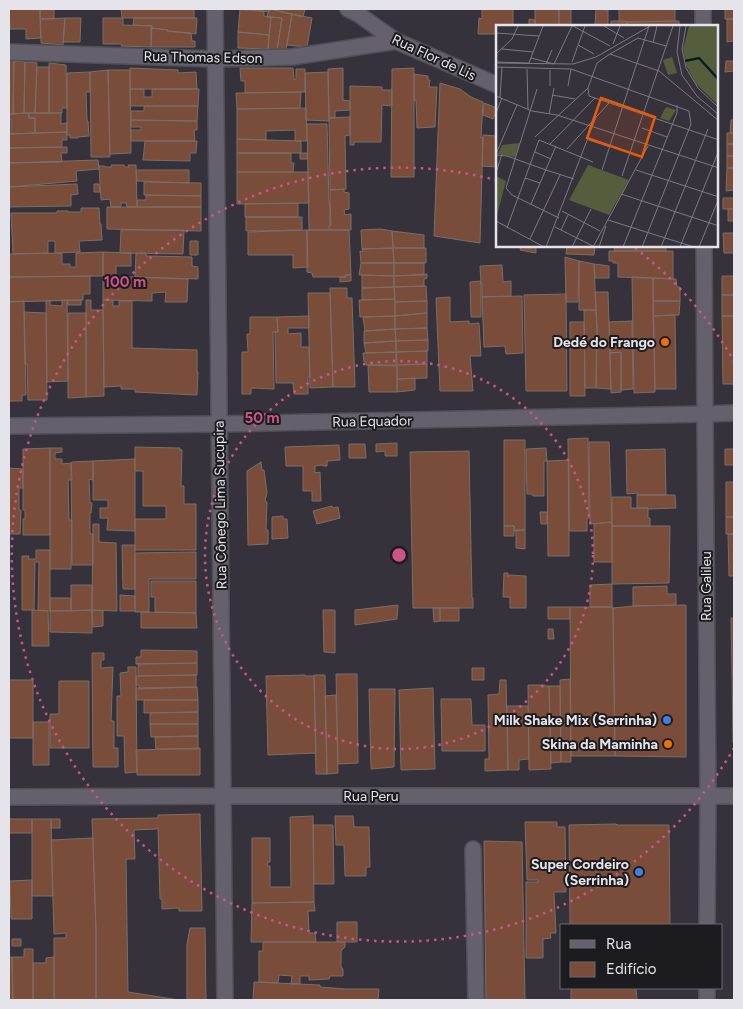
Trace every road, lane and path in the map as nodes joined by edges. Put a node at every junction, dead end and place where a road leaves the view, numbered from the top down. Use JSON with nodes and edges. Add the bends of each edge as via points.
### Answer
{"nodes":[{"id":1,"x":215,"y":9,"type":"edge"},
{"id":2,"x":348,"y":9,"type":"edge"},
{"id":3,"x":703,"y":9,"type":"edge"},
{"id":4,"x":703,"y":25,"type":"edge"},
{"id":5,"x":396,"y":41,"type":"junction"},
{"id":6,"x":9,"y":52,"type":"edge"},
{"id":7,"x":215,"y":59,"type":"junction"},
{"id":8,"x":496,"y":85,"type":"edge"},
{"id":9,"x":704,"y":248,"type":"edge"},
{"id":10,"x":734,"y":413,"type":"edge"},
{"id":11,"x":705,"y":414,"type":"junction"},
{"id":12,"x":219,"y":424,"type":"junction"},
{"id":13,"x":9,"y":426,"type":"edge"},
{"id":14,"x":223,"y":796,"type":"junction"},
{"id":15,"x":708,"y":796,"type":"junction"},
{"id":16,"x":734,"y":796,"type":"edge"},
{"id":17,"x":9,"y":797,"type":"edge"},
{"id":18,"x":473,"y":849,"type":"dead end"},
{"id":19,"x":708,"y":924,"type":"edge"},
{"id":20,"x":225,"y":1000,"type":"edge"},
{"id":21,"x":476,"y":1000,"type":"edge"}],
"edges":[{"from":1,"to":7,"type":"street","name":"Rua Cônego Lima Sucupira"},
{"from":2,"to":5,"type":"street","name":"Rua Flor de Lis"},
{"from":3,"to":4,"type":"street"},
{"from":5,"to":7,"type":"street","name":"Rua Thomas Edson","via":[[292,57]]},
{"from":5,"to":8,"type":"street","name":"Rua Flor de Lis"},
{"from":6,"to":7,"type":"street","name":"Rua Thomas Edson"},
{"from":7,"to":12,"type":"street","name":"Rua Cônego Lima Sucupira"},
{"from":9,"to":11,"type":"street","name":"Rua Galileu"},
{"from":10,"to":11,"type":"street","name":"Rua Equador"},
{"from":11,"to":12,"type":"street","name":"Rua Equador"},
{"from":11,"to":15,"type":"street","name":"Rua Galileu"},
{"from":12,"to":13,"type":"street","name":"Rua Equador"},
{"from":12,"to":14,"type":"street","name":"Rua Cônego Lima Sucupira"},
{"from":14,"to":15,"type":"street","name":"Rua Peru"},
{"from":14,"to":17,"type":"street","name":"Rua Peru"},
{"from":14,"to":20,"type":"street","name":"Rua Cônego Lima Sucupira"},
{"from":15,"to":16,"type":"street","name":"Rua Peru"},
{"from":15,"to":19,"type":"street","name":"Rua Galileu"},
{"from":18,"to":21,"type":"street"}]}
